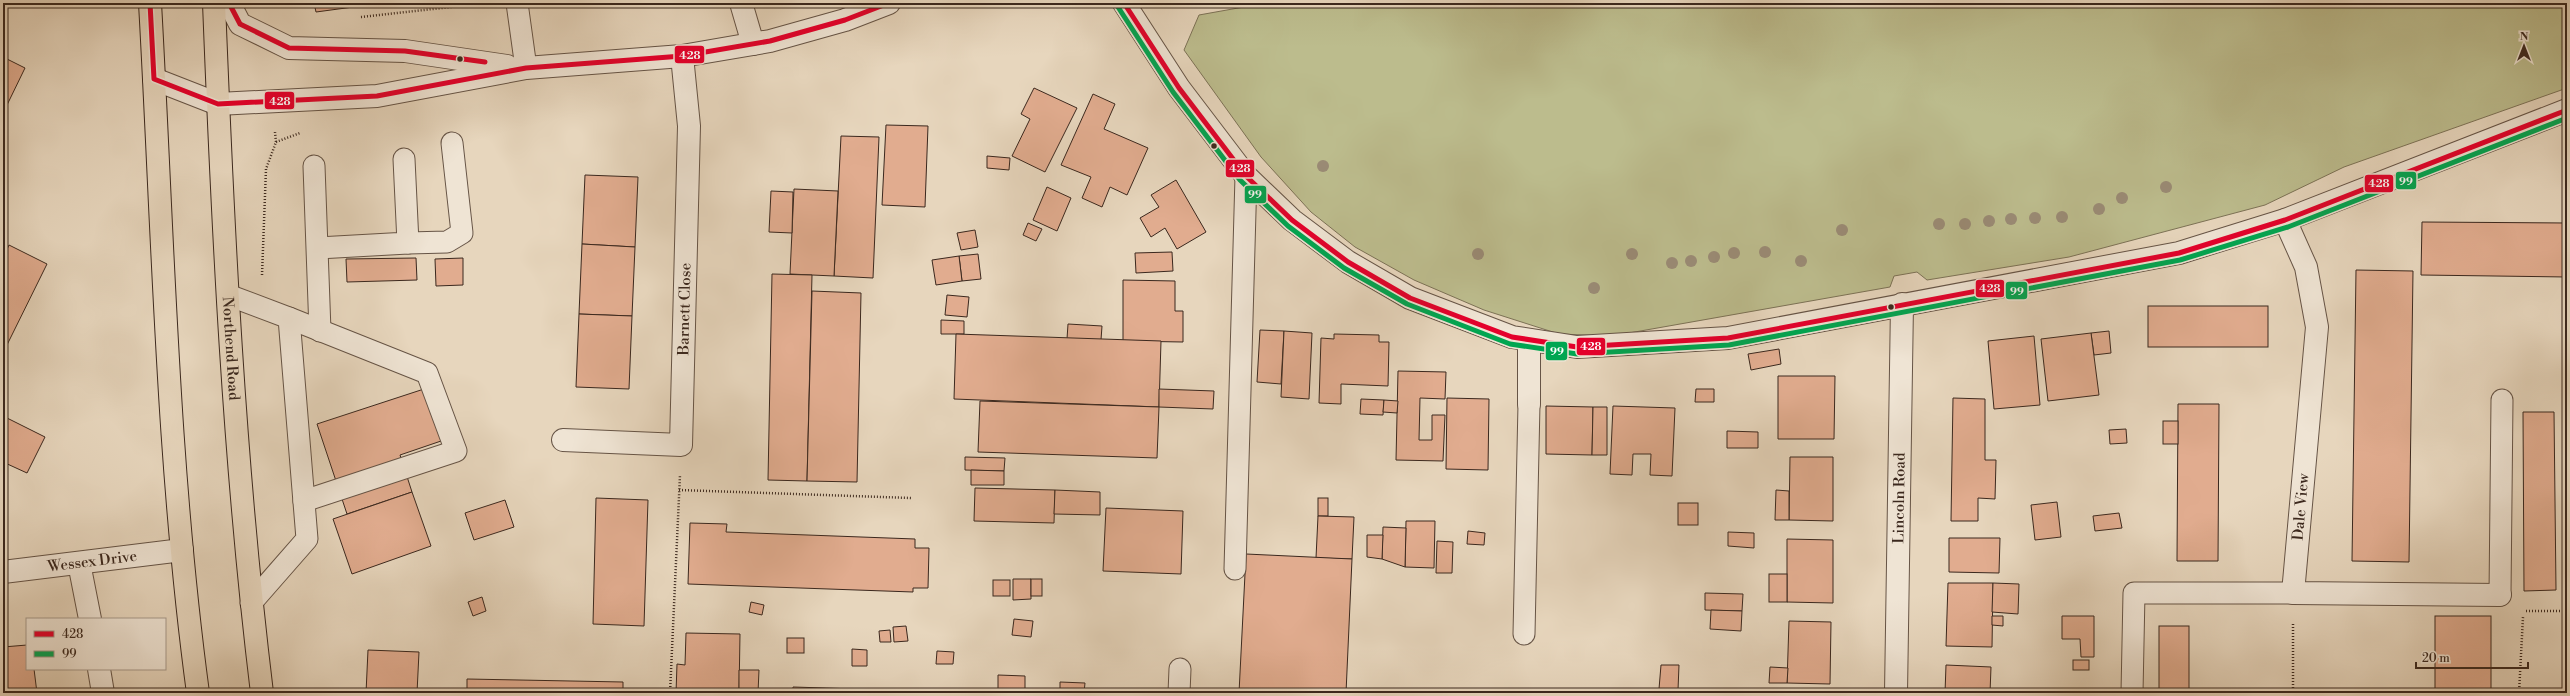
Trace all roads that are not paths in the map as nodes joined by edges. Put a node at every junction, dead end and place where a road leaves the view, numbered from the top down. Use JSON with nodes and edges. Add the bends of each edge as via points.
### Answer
{"nodes":[{"id":1,"x":150,"y":3,"type":"edge"},
{"id":2,"x":214,"y":3,"type":"edge"},
{"id":3,"x":229,"y":3,"type":"edge"},
{"id":4,"x":517,"y":3,"type":"edge"},
{"id":5,"x":742,"y":3,"type":"edge"},
{"id":6,"x":888,"y":3,"type":"edge"},
{"id":7,"x":1124,"y":3,"type":"edge"},
{"id":8,"x":753,"y":44,"type":"junction"},
{"id":9,"x":682,"y":56,"type":"junction"},
{"id":10,"x":526,"y":68,"type":"junction"},
{"id":11,"x":154,"y":80,"type":"junction"},
{"id":12,"x":218,"y":104,"type":"junction"},
{"id":13,"x":2567,"y":110,"type":"edge"},
{"id":14,"x":452,"y":143,"type":"dead end"},
{"id":15,"x":404,"y":159,"type":"dead end"},
{"id":16,"x":314,"y":166,"type":"dead end"},
{"id":17,"x":1246,"y":176,"type":"junction"},
{"id":18,"x":2285,"y":220,"type":"junction"},
{"id":19,"x":408,"y":243,"type":"junction"},
{"id":20,"x":318,"y":248,"type":"junction"},
{"id":21,"x":228,"y":294,"type":"junction"},
{"id":22,"x":1902,"y":304,"type":"junction"},
{"id":23,"x":289,"y":318,"type":"junction"},
{"id":24,"x":320,"y":331,"type":"junction"},
{"id":25,"x":1529,"y":340,"type":"junction"},
{"id":26,"x":2502,"y":400,"type":"dead end"},
{"id":27,"x":1529,"y":404,"type":"joint"},
{"id":28,"x":563,"y":440,"type":"dead end"},
{"id":29,"x":304,"y":502,"type":"junction"},
{"id":30,"x":182,"y":550,"type":"junction"},
{"id":31,"x":79,"y":563,"type":"junction"},
{"id":32,"x":1235,"y":569,"type":"dead end"},
{"id":33,"x":3,"y":572,"type":"edge"},
{"id":34,"x":2293,"y":593,"type":"junction"},
{"id":35,"x":2500,"y":595,"type":"joint"},
{"id":36,"x":251,"y":603,"type":"junction"},
{"id":37,"x":90,"y":618,"type":"edge"},
{"id":38,"x":1524,"y":634,"type":"dead end"},
{"id":39,"x":1180,"y":669,"type":"dead end"},
{"id":40,"x":99,"y":670,"type":"edge"},
{"id":41,"x":103,"y":693,"type":"edge"},
{"id":42,"x":198,"y":693,"type":"edge"},
{"id":43,"x":262,"y":693,"type":"edge"},
{"id":44,"x":1179,"y":693,"type":"edge"},
{"id":45,"x":1896,"y":693,"type":"edge"},
{"id":46,"x":2132,"y":693,"type":"edge"}],
"edges":[{"from":1,"to":11,"type":"main road"},
{"from":2,"to":12,"type":"main road","name":"Northend Road"},
{"from":3,"to":10,"type":"street","via":[[240,24],[289,48],[404,51]]},
{"from":4,"to":10,"type":"lane"},
{"from":5,"to":8,"type":"street"},
{"from":6,"to":8,"type":"street","via":[[845,20],[770,42]]},
{"from":7,"to":17,"type":"street","via":[[1178,88]]},
{"from":8,"to":9,"type":"street"},
{"from":9,"to":10,"type":"street"},
{"from":9,"to":28,"type":"street","name":"Barnett Close","via":[[689,126],[681,445]]},
{"from":10,"to":12,"type":"street","via":[[377,96]]},
{"from":11,"to":12,"type":"street"},
{"from":11,"to":30,"type":"main road","via":[[169,371]]},
{"from":12,"to":21,"type":"main road","name":"Northend Road"},
{"from":13,"to":18,"type":"street"},
{"from":14,"to":19,"type":"lane","via":[[462,233],[447,242]]},
{"from":15,"to":19,"type":"lane"},
{"from":16,"to":20,"type":"lane"},
{"from":17,"to":25,"type":"street","via":[[1292,220],[1335,252],[1410,298],[1512,337]]},
{"from":17,"to":32,"type":"lane"},
{"from":18,"to":22,"type":"street","via":[[2179,253]]},
{"from":18,"to":34,"type":"street","name":"Dale View","via":[[2306,267],[2317,327]]},
{"from":19,"to":20,"type":"lane"},
{"from":20,"to":24,"type":"lane"},
{"from":21,"to":23,"type":"lane"},
{"from":21,"to":36,"type":"main road","name":"Northend Road"},
{"from":22,"to":25,"type":"street","via":[[1728,338],[1577,347]]},
{"from":22,"to":45,"type":"street","name":"Lincoln Road"},
{"from":23,"to":24,"type":"lane"},
{"from":23,"to":29,"type":"lane"},
{"from":24,"to":29,"type":"lane","via":[[428,373],[456,451]]},
{"from":25,"to":27,"type":"street"},
{"from":26,"to":35,"type":"lane"},
{"from":27,"to":38,"type":"lane"},
{"from":29,"to":36,"type":"lane","via":[[307,539]]},
{"from":30,"to":31,"type":"street","name":"Wessex Drive"},
{"from":30,"to":42,"type":"main road"},
{"from":31,"to":33,"type":"street","name":"Wessex Drive"},
{"from":31,"to":37,"type":"street"},
{"from":34,"to":35,"type":"street"},
{"from":34,"to":46,"type":"lane","via":[[2134,592]]},
{"from":36,"to":43,"type":"main road","name":"Northend Road"},
{"from":39,"to":44,"type":"lane"},
{"from":40,"to":41,"type":"street"}]}
